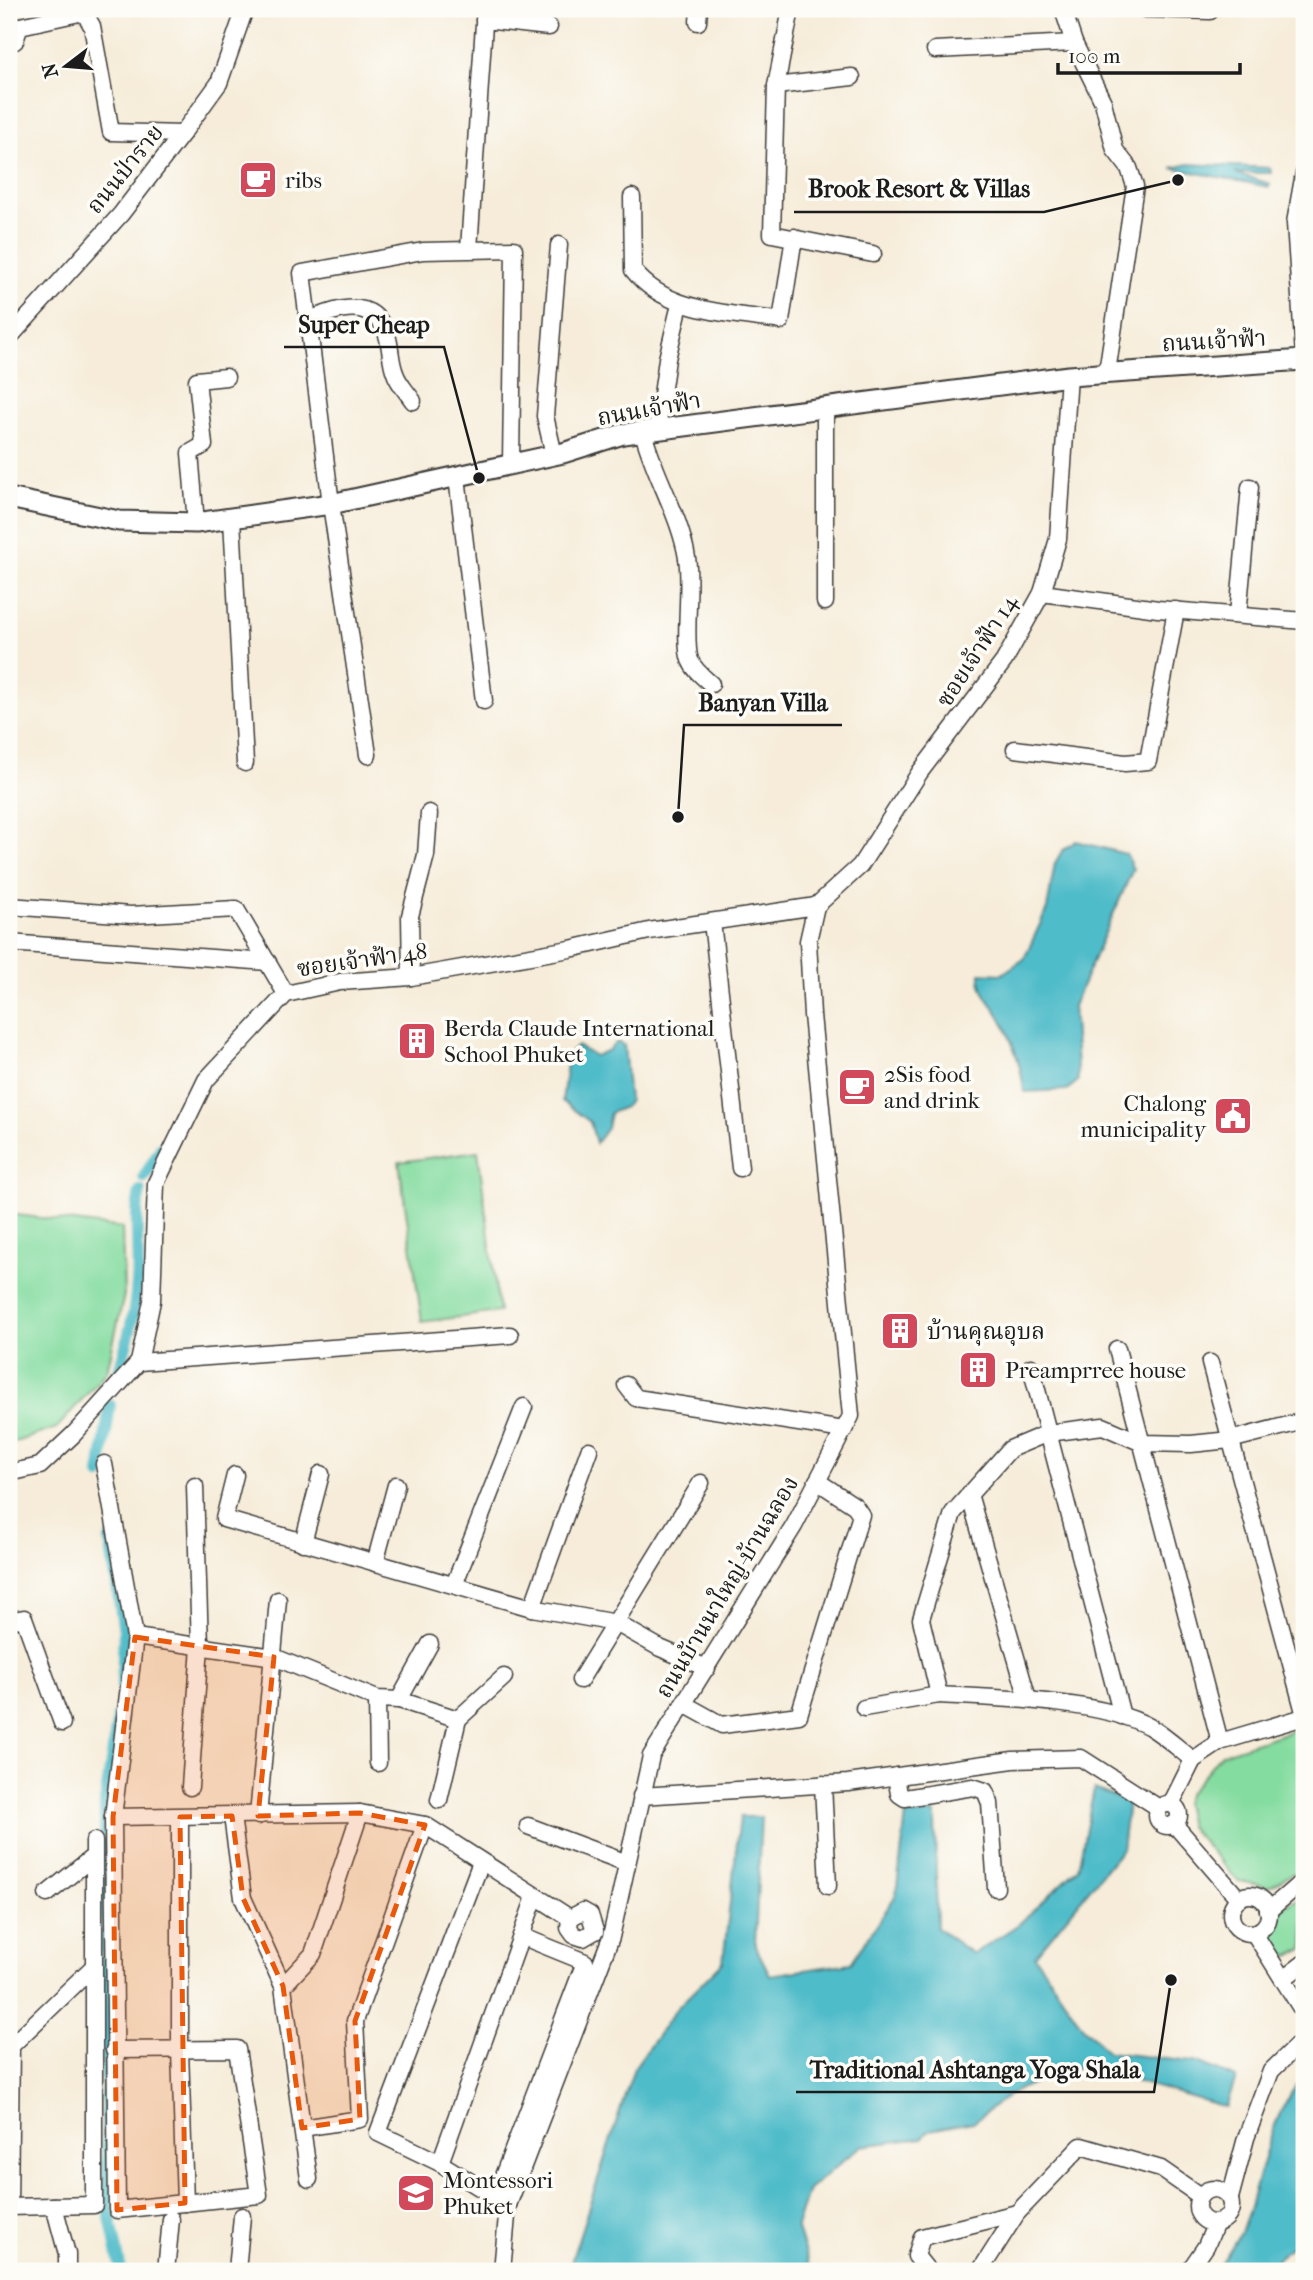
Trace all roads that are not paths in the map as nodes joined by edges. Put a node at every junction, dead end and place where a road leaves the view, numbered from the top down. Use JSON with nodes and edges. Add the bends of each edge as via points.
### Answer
{"nodes":[{"id":1,"x":245,"y":9,"type":"edge"},
{"id":2,"x":791,"y":9,"type":"edge"},
{"id":3,"x":1063,"y":9,"type":"edge"},
{"id":4,"x":1145,"y":9,"type":"edge"},
{"id":5,"x":1210,"y":11,"type":"dead end"},
{"id":6,"x":485,"y":14,"type":"edge"},
{"id":7,"x":550,"y":27,"type":"dead end"},
{"id":8,"x":15,"y":40,"type":"dead end"},
{"id":9,"x":1074,"y":43,"type":"junction"},
{"id":10,"x":935,"y":50,"type":"dead end"},
{"id":11,"x":852,"y":77,"type":"dead end"},
{"id":12,"x":776,"y":86,"type":"junction"},
{"id":13,"x":182,"y":134,"type":"junction"},
{"id":14,"x":1304,"y":173,"type":"edge"},
{"id":15,"x":632,"y":197,"type":"dead end"},
{"id":16,"x":794,"y":237,"type":"junction"},
{"id":17,"x":559,"y":245,"type":"dead end"},
{"id":18,"x":469,"y":249,"type":"junction"},
{"id":19,"x":873,"y":254,"type":"dead end"},
{"id":20,"x":680,"y":304,"type":"junction"},
{"id":21,"x":307,"y":321,"type":"junction"},
{"id":22,"x":9,"y":338,"type":"edge"},
{"id":23,"x":1304,"y":358,"type":"edge"},
{"id":24,"x":1107,"y":372,"type":"junction"},
{"id":25,"x":1069,"y":376,"type":"junction"},
{"id":26,"x":226,"y":377,"type":"dead end"},
{"id":27,"x":413,"y":401,"type":"dead end"},
{"id":28,"x":825,"y":408,"type":"junction"},
{"id":29,"x":650,"y":431,"type":"junction"},
{"id":30,"x":554,"y":454,"type":"junction"},
{"id":31,"x":511,"y":463,"type":"junction"},
{"id":32,"x":457,"y":477,"type":"junction"},
{"id":33,"x":1250,"y":487,"type":"dead end"},
{"id":34,"x":9,"y":498,"type":"edge"},
{"id":35,"x":331,"y":503,"type":"junction"},
{"id":36,"x":232,"y":519,"type":"junction"},
{"id":37,"x":196,"y":523,"type":"junction"},
{"id":38,"x":1042,"y":593,"type":"junction"},
{"id":39,"x":825,"y":602,"type":"dead end"},
{"id":40,"x":1176,"y":610,"type":"junction"},
{"id":41,"x":1238,"y":615,"type":"junction"},
{"id":42,"x":1304,"y":621,"type":"edge"},
{"id":43,"x":711,"y":684,"type":"dead end"},
{"id":44,"x":484,"y":701,"type":"dead end"},
{"id":45,"x":1015,"y":749,"type":"dead end"},
{"id":46,"x":368,"y":755,"type":"dead end"},
{"id":47,"x":245,"y":763,"type":"dead end"},
{"id":48,"x":429,"y":813,"type":"dead end"},
{"id":49,"x":9,"y":906,"type":"edge"},
{"id":50,"x":816,"y":906,"type":"junction"},
{"id":51,"x":712,"y":922,"type":"junction"},
{"id":52,"x":9,"y":943,"type":"edge"},
{"id":53,"x":268,"y":962,"type":"junction"},
{"id":54,"x":411,"y":977,"type":"junction"},
{"id":55,"x":286,"y":994,"type":"junction"},
{"id":56,"x":740,"y":1168,"type":"dead end"},
{"id":57,"x":510,"y":1335,"type":"dead end"},
{"id":58,"x":1117,"y":1349,"type":"dead end"},
{"id":59,"x":139,"y":1362,"type":"junction"},
{"id":60,"x":1210,"y":1363,"type":"dead end"},
{"id":61,"x":1031,"y":1367,"type":"dead end"},
{"id":62,"x":626,"y":1385,"type":"dead end"},
{"id":63,"x":524,"y":1407,"type":"dead end"},
{"id":64,"x":1304,"y":1421,"type":"edge"},
{"id":65,"x":844,"y":1430,"type":"junction"},
{"id":66,"x":1048,"y":1433,"type":"junction"},
{"id":67,"x":1230,"y":1440,"type":"junction"},
{"id":68,"x":1142,"y":1443,"type":"junction"},
{"id":69,"x":589,"y":1450,"type":"dead end"},
{"id":70,"x":104,"y":1465,"type":"dead end"},
{"id":71,"x":9,"y":1473,"type":"edge"},
{"id":72,"x":321,"y":1474,"type":"dead end"},
{"id":73,"x":235,"y":1475,"type":"dead end"},
{"id":74,"x":817,"y":1481,"type":"junction"},
{"id":75,"x":701,"y":1483,"type":"dead end"},
{"id":76,"x":396,"y":1485,"type":"dead end"},
{"id":77,"x":195,"y":1486,"type":"dead end"},
{"id":78,"x":969,"y":1494,"type":"junction"},
{"id":79,"x":303,"y":1543,"type":"junction"},
{"id":80,"x":375,"y":1563,"type":"junction"},
{"id":81,"x":454,"y":1585,"type":"junction"},
{"id":82,"x":278,"y":1600,"type":"dead end"},
{"id":83,"x":532,"y":1608,"type":"junction"},
{"id":84,"x":9,"y":1620,"type":"edge"},
{"id":85,"x":617,"y":1623,"type":"junction"},
{"id":86,"x":135,"y":1637,"type":"junction"},
{"id":87,"x":430,"y":1644,"type":"dead end"},
{"id":88,"x":200,"y":1646,"type":"junction"},
{"id":89,"x":274,"y":1657,"type":"junction"},
{"id":90,"x":707,"y":1668,"type":"junction"},
{"id":91,"x":504,"y":1676,"type":"dead end"},
{"id":92,"x":580,"y":1680,"type":"dead end"},
{"id":93,"x":939,"y":1695,"type":"junction"},
{"id":94,"x":377,"y":1699,"type":"junction"},
{"id":95,"x":1028,"y":1699,"type":"junction"},
{"id":96,"x":399,"y":1700,"type":"junction"},
{"id":97,"x":684,"y":1704,"type":"junction"},
{"id":98,"x":864,"y":1708,"type":"dead end"},
{"id":99,"x":1304,"y":1714,"type":"edge"},
{"id":100,"x":1122,"y":1716,"type":"junction"},
{"id":101,"x":458,"y":1718,"type":"junction"},
{"id":102,"x":62,"y":1723,"type":"dead end"},
{"id":103,"x":1220,"y":1742,"type":"junction"},
{"id":104,"x":1193,"y":1760,"type":"junction"},
{"id":105,"x":378,"y":1763,"type":"dead end"},
{"id":106,"x":896,"y":1776,"type":"junction"},
{"id":107,"x":823,"y":1784,"type":"junction"},
{"id":108,"x":190,"y":1787,"type":"dead end"},
{"id":109,"x":641,"y":1796,"type":"junction"},
{"id":110,"x":439,"y":1800,"type":"dead end"},
{"id":111,"x":1165,"y":1806,"type":"junction"},
{"id":112,"x":360,"y":1814,"type":"junction"},
{"id":113,"x":232,"y":1816,"type":"junction"},
{"id":114,"x":258,"y":1816,"type":"junction"},
{"id":115,"x":113,"y":1817,"type":"junction"},
{"id":116,"x":180,"y":1817,"type":"junction"},
{"id":117,"x":425,"y":1825,"type":"junction"},
{"id":118,"x":527,"y":1826,"type":"dead end"},
{"id":119,"x":481,"y":1861,"type":"junction"},
{"id":120,"x":627,"y":1863,"type":"junction"},
{"id":121,"x":1304,"y":1880,"type":"edge"},
{"id":122,"x":828,"y":1886,"type":"dead end"},
{"id":123,"x":996,"y":1888,"type":"dead end"},
{"id":124,"x":47,"y":1894,"type":"dead end"},
{"id":125,"x":535,"y":1897,"type":"junction"},
{"id":126,"x":1238,"y":1898,"type":"junction"},
{"id":127,"x":1268,"y":1911,"type":"junction"},
{"id":128,"x":1254,"y":1933,"type":"junction"},
{"id":129,"x":521,"y":1936,"type":"junction"},
{"id":130,"x":611,"y":1937,"type":"junction"},
{"id":131,"x":1304,"y":1962,"type":"edge"},
{"id":132,"x":94,"y":1966,"type":"junction"},
{"id":133,"x":1283,"y":1979,"type":"junction"},
{"id":134,"x":283,"y":1986,"type":"junction"},
{"id":135,"x":1304,"y":2013,"type":"edge"},
{"id":136,"x":1304,"y":2039,"type":"edge"},
{"id":137,"x":114,"y":2050,"type":"junction"},
{"id":138,"x":180,"y":2050,"type":"junction"},
{"id":139,"x":302,"y":2128,"type":"junction"},
{"id":140,"x":440,"y":2163,"type":"junction"},
{"id":141,"x":309,"y":2179,"type":"dead end"},
{"id":142,"x":1200,"y":2196,"type":"junction"},
{"id":143,"x":1230,"y":2199,"type":"junction"},
{"id":144,"x":502,"y":2201,"type":"junction"},
{"id":145,"x":185,"y":2203,"type":"junction"},
{"id":146,"x":54,"y":2206,"type":"junction"},
{"id":147,"x":9,"y":2207,"type":"edge"},
{"id":148,"x":1017,"y":2213,"type":"junction"},
{"id":149,"x":242,"y":2216,"type":"dead end"},
{"id":150,"x":171,"y":2219,"type":"dead end"},
{"id":151,"x":1216,"y":2223,"type":"junction"},
{"id":152,"x":67,"y":2271,"type":"edge"},
{"id":153,"x":166,"y":2271,"type":"edge"},
{"id":154,"x":237,"y":2271,"type":"edge"},
{"id":155,"x":502,"y":2271,"type":"edge"},
{"id":156,"x":928,"y":2271,"type":"edge"},
{"id":157,"x":980,"y":2271,"type":"edge"},
{"id":158,"x":1189,"y":2271,"type":"edge"}],
"edges":[{"from":1,"to":13,"type":"street","name":"ถนนป่าราย","via":[[219,83]]},
{"from":2,"to":12,"type":"street"},
{"from":3,"to":9,"type":"street"},
{"from":4,"to":5,"type":"street"},
{"from":6,"to":7,"type":"street"},
{"from":6,"to":18,"type":"street"},
{"from":8,"to":13,"type":"street","via":[[20,26],[84,12],[92,26],[111,132]]},
{"from":9,"to":10,"type":"street"},
{"from":9,"to":24,"type":"street","via":[[1103,102],[1115,150],[1135,186]]},
{"from":11,"to":12,"type":"street"},
{"from":12,"to":16,"type":"street","via":[[772,234]]},
{"from":13,"to":22,"type":"street","name":"ถนนป่าราย","via":[[121,214]]},
{"from":14,"to":23,"type":"street","via":[[1295,223]]},
{"from":15,"to":20,"type":"street","via":[[633,270],[647,286]]},
{"from":16,"to":19,"type":"street"},
{"from":16,"to":20,"type":"street","via":[[781,321]]},
{"from":17,"to":30,"type":"street","via":[[545,416]]},
{"from":18,"to":21,"type":"street","via":[[423,251],[302,273]]},
{"from":18,"to":31,"type":"street","via":[[514,249]]},
{"from":20,"to":29,"type":"street"},
{"from":21,"to":27,"type":"street","via":[[346,307],[368,312],[380,321],[394,373]]},
{"from":21,"to":35,"type":"street"},
{"from":23,"to":24,"type":"main road","name":"ถนนเจ้าฟ้า"},
{"from":24,"to":25,"type":"main road","name":"ถนนเจ้าฟ้า"},
{"from":25,"to":28,"type":"main road","name":"ถนนเจ้าฟ้า"},
{"from":25,"to":38,"type":"street","name":"ซอยเจ้าฟ้า 14","via":[[1058,539]]},
{"from":26,"to":37,"type":"street","via":[[197,380],[204,445],[190,453]]},
{"from":28,"to":29,"type":"main road","name":"ถนนเจ้าฟ้า"},
{"from":28,"to":39,"type":"street"},
{"from":29,"to":30,"type":"main road","name":"ถนนเจ้าฟ้า"},
{"from":29,"to":43,"type":"street","via":[[652,465],[687,554],[689,656]]},
{"from":30,"to":31,"type":"main road","name":"ถนนเจ้าฟ้า"},
{"from":31,"to":32,"type":"main road","name":"ถนนเจ้าฟ้า"},
{"from":32,"to":35,"type":"main road","name":"ถนนเจ้าฟ้า"},
{"from":32,"to":44,"type":"street"},
{"from":33,"to":41,"type":"street"},
{"from":34,"to":37,"type":"main road","name":"ถนนเจ้าฟ้า","via":[[119,521]]},
{"from":35,"to":36,"type":"main road","name":"ถนนเจ้าฟ้า"},
{"from":35,"to":46,"type":"street"},
{"from":36,"to":37,"type":"main road","name":"ถนนเจ้าฟ้า"},
{"from":36,"to":47,"type":"street"},
{"from":38,"to":40,"type":"street"},
{"from":38,"to":50,"type":"street","name":"ซอยเจ้าฟ้า 14","via":[[1004,661],[920,772],[860,866]]},
{"from":40,"to":41,"type":"street"},
{"from":40,"to":45,"type":"street","via":[[1148,761],[1125,763]]},
{"from":41,"to":42,"type":"street"},
{"from":48,"to":54,"type":"street","via":[[426,855],[410,916]]},
{"from":49,"to":53,"type":"street","via":[[131,915],[236,909]]},
{"from":50,"to":51,"type":"street","name":"ซอยเจ้าฟ้า 48"},
{"from":50,"to":65,"type":"street","name":"ถนนบ้านนาใหญ่-บ้านฉลอง","via":[[808,941],[851,1416]]},
{"from":51,"to":54,"type":"street","name":"ซอยเจ้าฟ้า 48"},
{"from":51,"to":56,"type":"street"},
{"from":52,"to":53,"type":"street"},
{"from":53,"to":55,"type":"street"},
{"from":54,"to":55,"type":"street","name":"ซอยเจ้าฟ้า 48","via":[[340,982]]},
{"from":55,"to":59,"type":"street","name":"ซอยเจ้าฟ้า 48","via":[[206,1080],[156,1183],[152,1301]]},
{"from":57,"to":59,"type":"street"},
{"from":58,"to":68,"type":"street"},
{"from":59,"to":71,"type":"street","name":"ซอยเจ้าฟ้า 48","via":[[40,1466]]},
{"from":60,"to":67,"type":"street"},
{"from":61,"to":66,"type":"street"},
{"from":62,"to":65,"type":"street","via":[[636,1398]]},
{"from":63,"to":81,"type":"street"},
{"from":64,"to":67,"type":"street"},
{"from":65,"to":74,"type":"street","name":"ถนนบ้านนาใหญ่-บ้านฉลอง"},
{"from":66,"to":68,"type":"street","via":[[1102,1426]]},
{"from":66,"to":78,"type":"street","via":[[1010,1449]]},
{"from":66,"to":100,"type":"street"},
{"from":67,"to":68,"type":"street"},
{"from":67,"to":99,"type":"street"},
{"from":68,"to":103,"type":"street"},
{"from":69,"to":83,"type":"street"},
{"from":70,"to":86,"type":"street"},
{"from":72,"to":79,"type":"street"},
{"from":73,"to":79,"type":"street","via":[[224,1519]]},
{"from":74,"to":90,"type":"street","name":"ถนนบ้านนาใหญ่-บ้านฉลอง"},
{"from":74,"to":97,"type":"street","via":[[861,1515],[799,1715],[722,1725]]},
{"from":75,"to":85,"type":"street"},
{"from":76,"to":80,"type":"street"},
{"from":77,"to":88,"type":"street"},
{"from":78,"to":93,"type":"street","via":[[953,1513],[921,1619]]},
{"from":78,"to":95,"type":"street"},
{"from":79,"to":80,"type":"street"},
{"from":80,"to":81,"type":"street"},
{"from":81,"to":83,"type":"street"},
{"from":82,"to":89,"type":"street"},
{"from":83,"to":85,"type":"street"},
{"from":84,"to":102,"type":"street","via":[[24,1618]]},
{"from":85,"to":90,"type":"street"},
{"from":85,"to":92,"type":"street"},
{"from":86,"to":88,"type":"street"},
{"from":86,"to":115,"type":"street"},
{"from":87,"to":96,"type":"street"},
{"from":88,"to":89,"type":"street"},
{"from":88,"to":108,"type":"street"},
{"from":89,"to":94,"type":"street"},
{"from":89,"to":114,"type":"street"},
{"from":90,"to":97,"type":"street","name":"ถนนบ้านนาใหญ่-บ้านฉลอง"},
{"from":91,"to":101,"type":"street"},
{"from":93,"to":95,"type":"street"},
{"from":93,"to":98,"type":"street"},
{"from":94,"to":96,"type":"street"},
{"from":94,"to":105,"type":"street"},
{"from":95,"to":100,"type":"street"},
{"from":96,"to":101,"type":"street"},
{"from":97,"to":109,"type":"street","name":"ถนนบ้านนาใหญ่-บ้านฉลอง","via":[[651,1756]]},
{"from":99,"to":103,"type":"street"},
{"from":100,"to":104,"type":"street","via":[[1150,1727]]},
{"from":101,"to":110,"type":"street"},
{"from":103,"to":104,"type":"street"},
{"from":104,"to":111,"type":"street"},
{"from":106,"to":107,"type":"street"},
{"from":106,"to":111,"type":"street","via":[[1013,1760],[1081,1758]]},
{"from":106,"to":123,"type":"street","via":[[899,1794],[905,1798],[973,1787],[985,1791],[990,1803]]},
{"from":107,"to":109,"type":"street"},
{"from":107,"to":122,"type":"street"},
{"from":109,"to":120,"type":"street","name":"ถนนบ้านนาใหญ่-บ้านฉลอง"},
{"from":111,"to":126,"type":"street","via":[[1158,1820],[1174,1824]]},
{"from":112,"to":114,"type":"street"},
{"from":112,"to":117,"type":"street"},
{"from":112,"to":134,"type":"street","via":[[313,1954]]},
{"from":113,"to":114,"type":"street"},
{"from":113,"to":116,"type":"street"},
{"from":113,"to":134,"type":"street","via":[[243,1898]]},
{"from":115,"to":116,"type":"street"},
{"from":115,"to":137,"type":"street"},
{"from":116,"to":138,"type":"street"},
{"from":117,"to":119,"type":"street"},
{"from":117,"to":139,"type":"street","via":[[355,2021],[360,2119]]},
{"from":118,"to":120,"type":"street"},
{"from":119,"to":125,"type":"street"},
{"from":119,"to":140,"type":"street","via":[[379,2133]]},
{"from":120,"to":130,"type":"street","name":"ถนนบ้านนาใหญ่-บ้านฉลอง"},
{"from":121,"to":127,"type":"street"},
{"from":124,"to":132,"type":"street","via":[[94,1848]]},
{"from":125,"to":129,"type":"street"},
{"from":125,"to":130,"type":"street","via":[[570,1918],[574,1935],[583,1938],[595,1931]]},
{"from":126,"to":127,"type":"street","via":[[1257,1896]]},
{"from":126,"to":128,"type":"street","via":[[1231,1909],[1233,1923],[1245,1933]]},
{"from":127,"to":128,"type":"street","via":[[1266,1925]]},
{"from":128,"to":133,"type":"street"},
{"from":129,"to":140,"type":"street"},
{"from":129,"to":144,"type":"street","via":[[585,1962]]},
{"from":130,"to":144,"type":"street","name":"ถนนบ้านนาใหญ่-บ้านฉลอง"},
{"from":131,"to":133,"type":"street"},
{"from":132,"to":146,"type":"street","via":[[94,2205]]},
{"from":132,"to":147,"type":"street","via":[[11,2046]]},
{"from":133,"to":135,"type":"street"},
{"from":134,"to":139,"type":"street"},
{"from":136,"to":143,"type":"street","via":[[1271,2071]]},
{"from":137,"to":138,"type":"street"},
{"from":137,"to":145,"type":"street","via":[[117,2210]]},
{"from":138,"to":145,"type":"street"},
{"from":138,"to":145,"type":"street","via":[[237,2049],[259,2195]]},
{"from":139,"to":141,"type":"street"},
{"from":140,"to":144,"type":"street"},
{"from":142,"to":143,"type":"street","via":[[1216,2188]]},
{"from":142,"to":148,"type":"street","via":[[1161,2169],[1081,2146]]},
{"from":142,"to":151,"type":"street","via":[[1202,2218]]},
{"from":143,"to":151,"type":"street","via":[[1229,2215]]},
{"from":144,"to":155,"type":"street","name":"ถนนบ้านนาใหญ่-บ้านฉลอง"},
{"from":146,"to":147,"type":"street"},
{"from":146,"to":152,"type":"street"},
{"from":148,"to":156,"type":"street","via":[[922,2238],[916,2256]]},
{"from":148,"to":157,"type":"street"},
{"from":149,"to":154,"type":"street"},
{"from":150,"to":153,"type":"street"},
{"from":151,"to":158,"type":"street"}]}
